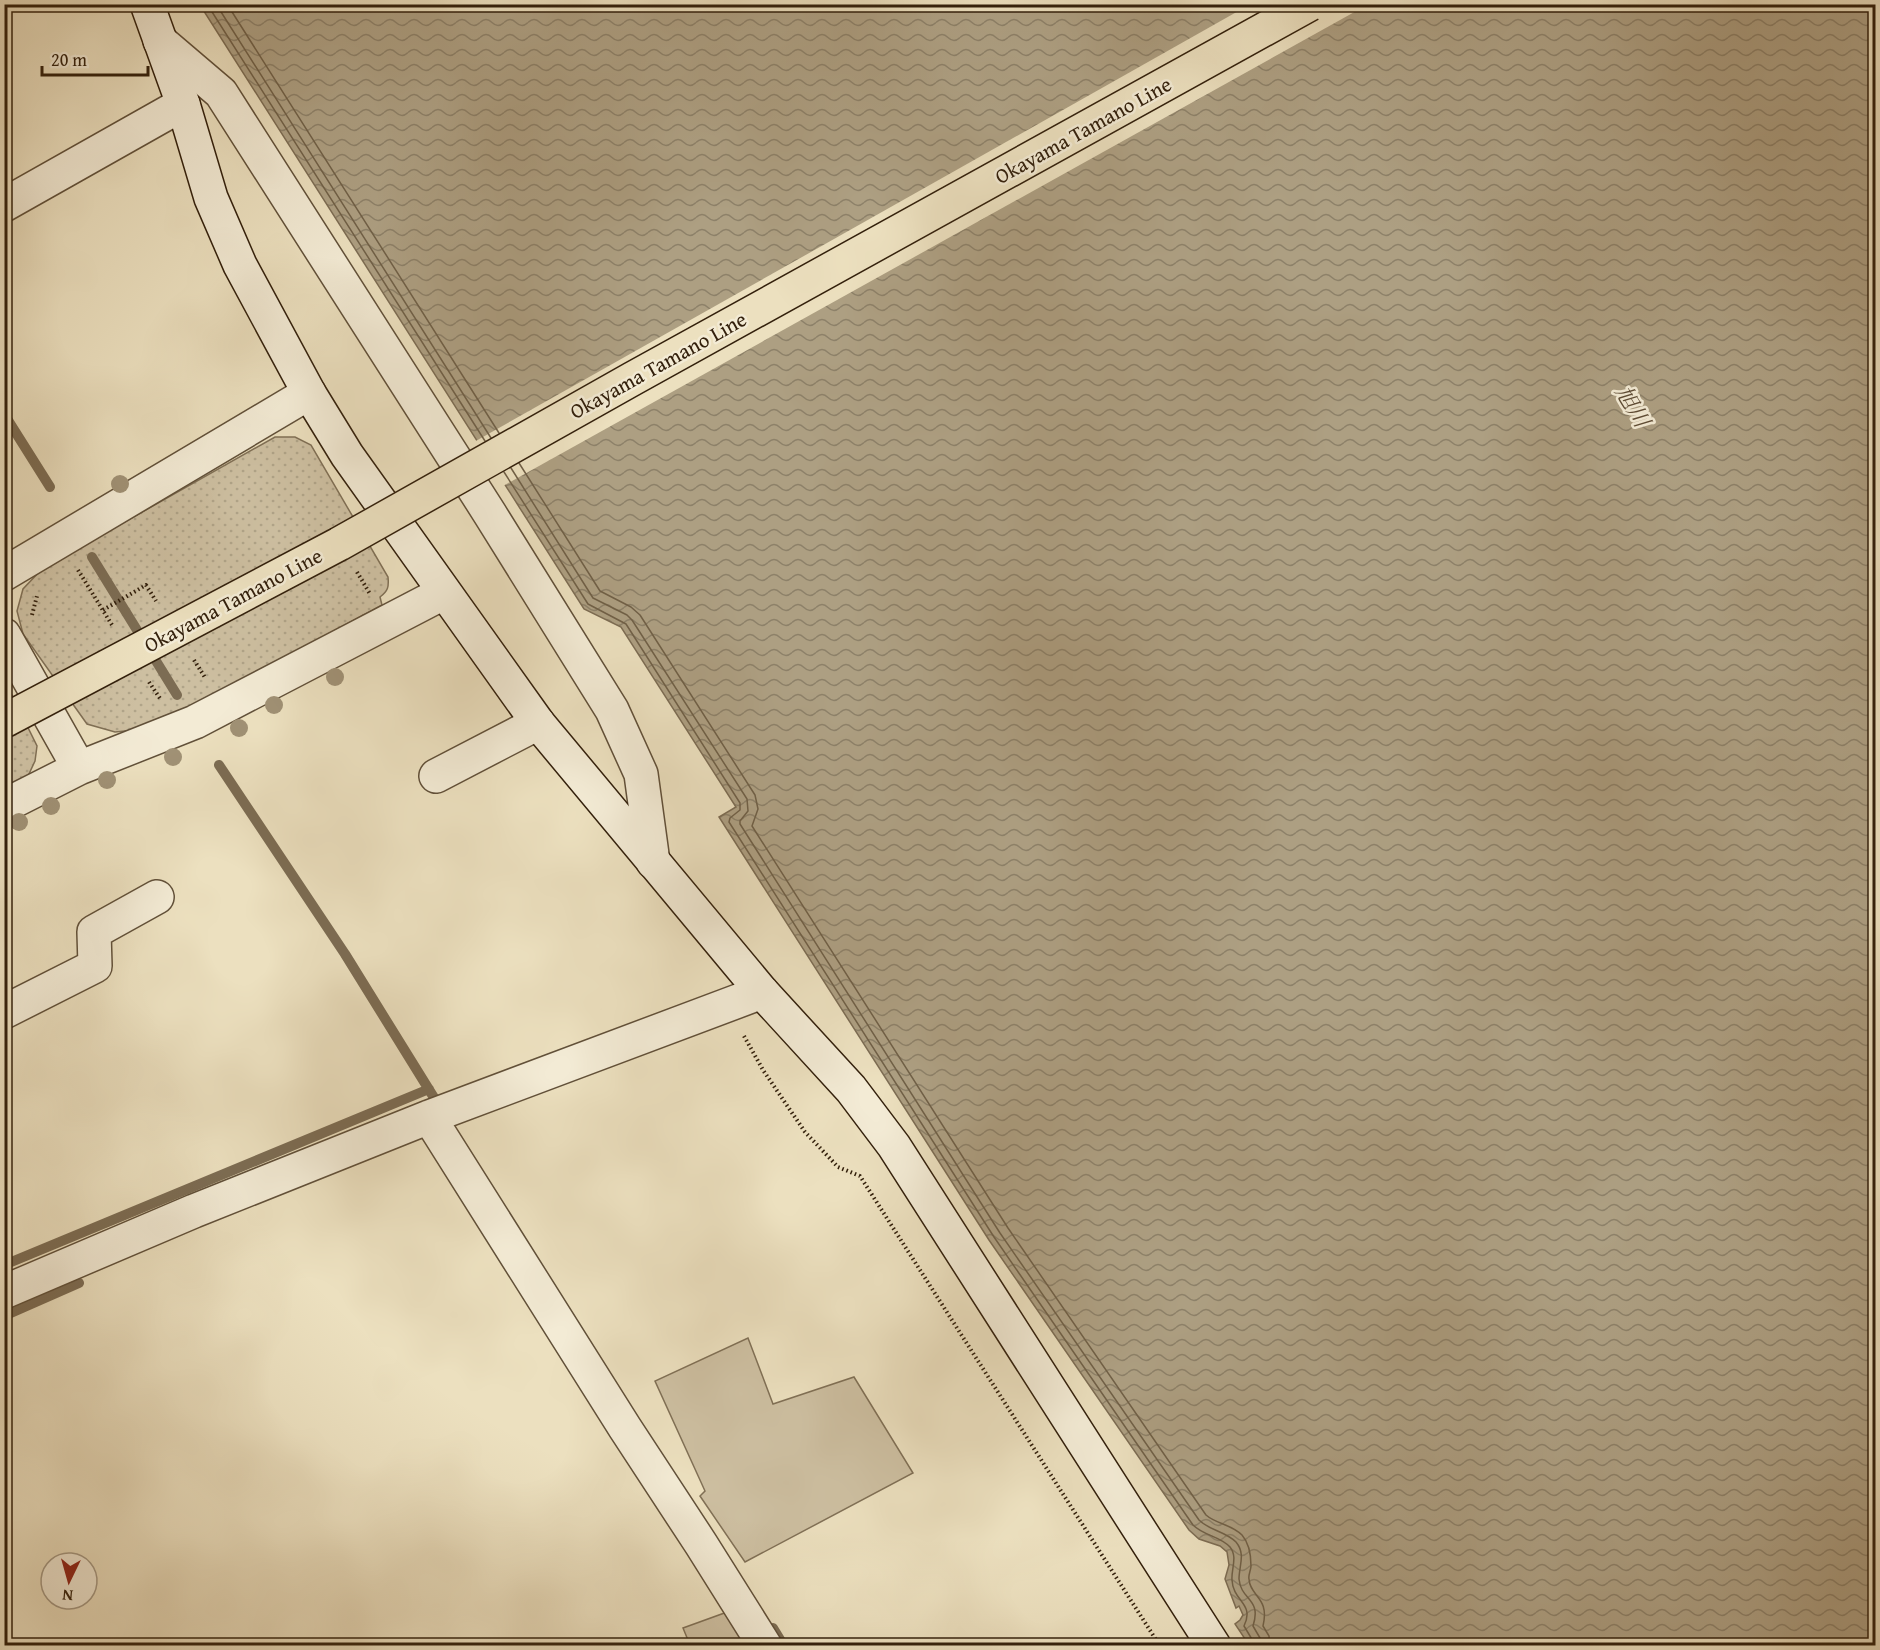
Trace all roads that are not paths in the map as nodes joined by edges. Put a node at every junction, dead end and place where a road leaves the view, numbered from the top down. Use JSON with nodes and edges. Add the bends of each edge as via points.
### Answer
{"nodes":[{"id":1,"x":147,"y":4,"type":"edge"},
{"id":2,"x":1310,"y":4,"type":"edge"},
{"id":3,"x":160,"y":41,"type":"junction"},
{"id":4,"x":183,"y":104,"type":"junction"},
{"id":5,"x":4,"y":205,"type":"edge"},
{"id":6,"x":309,"y":393,"type":"junction"},
{"id":7,"x":4,"y":574,"type":"edge"},
{"id":8,"x":443,"y":593,"type":"junction"},
{"id":9,"x":4,"y":635,"type":"edge"},
{"id":10,"x":4,"y":722,"type":"edge"},
{"id":11,"x":538,"y":723,"type":"junction"},
{"id":12,"x":79,"y":768,"type":"junction"},
{"id":13,"x":436,"y":776,"type":"dead end"},
{"id":14,"x":4,"y":806,"type":"edge"},
{"id":15,"x":653,"y":862,"type":"junction"},
{"id":16,"x":157,"y":897,"type":"dead end"},
{"id":17,"x":762,"y":992,"type":"junction"},
{"id":18,"x":4,"y":1012,"type":"edge"},
{"id":19,"x":439,"y":1113,"type":"junction"},
{"id":20,"x":4,"y":1292,"type":"edge"},
{"id":21,"x":765,"y":1646,"type":"edge"},
{"id":22,"x":1214,"y":1646,"type":"edge"}],
"edges":[{"from":1,"to":3,"type":"street"},
{"from":2,"to":10,"type":"main road","name":"Okayama Tamano Line","bridge":true,"via":[[339,544]]},
{"from":3,"to":4,"type":"street"},
{"from":3,"to":15,"type":"street","via":[[221,93],[612,710],[641,774]]},
{"from":4,"to":5,"type":"street"},
{"from":4,"to":6,"type":"street","via":[[211,198]]},
{"from":6,"to":7,"type":"street"},
{"from":6,"to":8,"type":"street"},
{"from":8,"to":11,"type":"street"},
{"from":8,"to":12,"type":"street","via":[[195,722]]},
{"from":9,"to":12,"type":"street"},
{"from":11,"to":13,"type":"street"},
{"from":11,"to":15,"type":"street"},
{"from":12,"to":14,"type":"street"},
{"from":15,"to":17,"type":"street"},
{"from":16,"to":18,"type":"street","via":[[94,932],[95,966]]},
{"from":17,"to":19,"type":"street"},
{"from":17,"to":22,"type":"street","via":[[851,1089],[894,1146]]},
{"from":19,"to":20,"type":"street"},
{"from":19,"to":21,"type":"street","via":[[625,1428]]}]}
